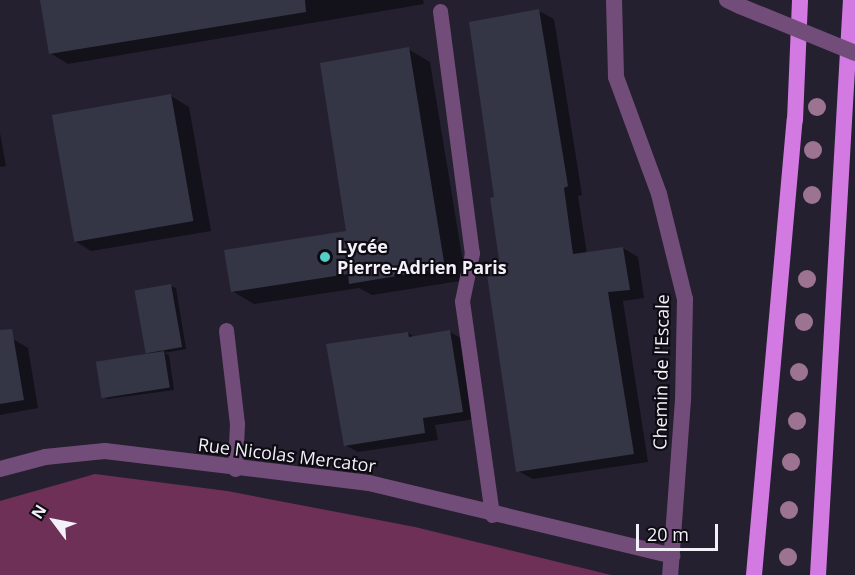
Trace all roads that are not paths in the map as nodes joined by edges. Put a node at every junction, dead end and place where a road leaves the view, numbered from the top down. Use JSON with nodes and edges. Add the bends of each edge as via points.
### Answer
{"nodes":[{"id":1,"x":614,"y":0,"type":"edge"},
{"id":2,"x":800,"y":0,"type":"edge"},
{"id":3,"x":851,"y":0,"type":"edge"},
{"id":4,"x":733,"y":3,"type":"edge"},
{"id":5,"x":440,"y":11,"type":"dead end"},
{"id":6,"x":855,"y":53,"type":"edge"},
{"id":7,"x":226,"y":330,"type":"dead end"},
{"id":8,"x":0,"y":469,"type":"edge"},
{"id":9,"x":235,"y":470,"type":"junction"},
{"id":10,"x":492,"y":515,"type":"junction"},
{"id":11,"x":672,"y":556,"type":"junction"},
{"id":12,"x":670,"y":575,"type":"edge"},
{"id":13,"x":754,"y":575,"type":"edge"},
{"id":14,"x":818,"y":575,"type":"edge"}],
"edges":[{"from":1,"to":11,"type":"street","name":"Chemin de l'Escale","via":[[616,77],[658,194],[685,299],[683,400]]},
{"from":2,"to":13,"type":"highway","via":[[794,132]]},
{"from":3,"to":14,"type":"highway"},
{"from":4,"to":6,"type":"street","bridge":true},
{"from":5,"to":10,"type":"lane","via":[[472,253],[462,300]]},
{"from":7,"to":9,"type":"lane","via":[[237,423]]},
{"from":8,"to":9,"type":"street","name":"Rue Nicolas Mercator","via":[[45,457],[105,451]]},
{"from":9,"to":10,"type":"street","name":"Rue Nicolas Mercator","via":[[369,483]]},
{"from":10,"to":11,"type":"street","name":"Rue Nicolas Mercator"},
{"from":11,"to":12,"type":"street","name":"Chemin de l'Escale"}]}
